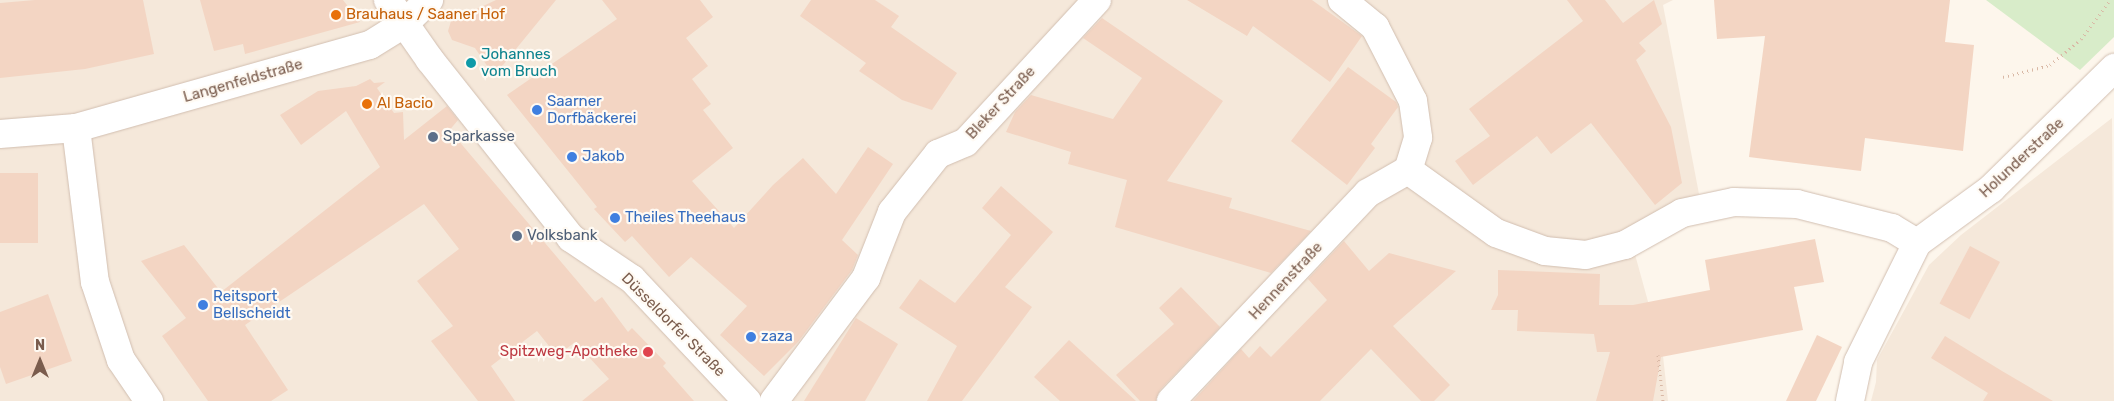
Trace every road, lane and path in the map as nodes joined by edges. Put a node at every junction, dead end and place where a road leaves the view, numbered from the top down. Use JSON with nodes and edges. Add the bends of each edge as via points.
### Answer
{"nodes":[{"id":1,"x":388,"y":0,"type":"edge"},
{"id":2,"x":429,"y":0,"type":"edge"},
{"id":3,"x":1097,"y":0,"type":"edge"},
{"id":4,"x":1342,"y":0,"type":"edge"},
{"id":5,"x":2110,"y":0,"type":"edge"},
{"id":6,"x":404,"y":24,"type":"junction"},
{"id":7,"x":2114,"y":68,"type":"edge"},
{"id":8,"x":2003,"y":77,"type":"dead end"},
{"id":9,"x":76,"y":128,"type":"junction"},
{"id":10,"x":0,"y":134,"type":"edge"},
{"id":11,"x":1408,"y":170,"type":"junction"},
{"id":12,"x":1917,"y":243,"type":"junction"},
{"id":13,"x":1658,"y":354,"type":"dead end"},
{"id":14,"x":149,"y":401,"type":"edge"},
{"id":15,"x":747,"y":401,"type":"edge"},
{"id":16,"x":774,"y":401,"type":"edge"},
{"id":17,"x":1171,"y":401,"type":"edge"},
{"id":18,"x":1664,"y":401,"type":"edge"},
{"id":19,"x":1850,"y":401,"type":"edge"}],
"edges":[{"from":1,"to":6,"type":"street","name":"Düsseldorfer Straße"},
{"from":2,"to":6,"type":"street","name":"Langenfeldstraße"},
{"from":3,"to":16,"type":"street","name":"Bleker Straße","via":[[966,142],[938,154],[892,212],[866,278]]},
{"from":4,"to":11,"type":"street","via":[[1375,27],[1413,101],[1418,138]]},
{"from":5,"to":8,"type":"path","via":[[2081,39],[2050,65]]},
{"from":6,"to":9,"type":"street","name":"Langenfeldstraße","via":[[370,45]]},
{"from":6,"to":15,"type":"street","name":"Düsseldorfer Straße","via":[[571,238],[632,279]]},
{"from":7,"to":12,"type":"street","name":"Holunderstraße","via":[[1991,190]]},
{"from":9,"to":10,"type":"street","name":"Langenfeldstraße"},
{"from":9,"to":14,"type":"street","via":[[95,282],[121,360]]},
{"from":11,"to":12,"type":"street","via":[[1496,233],[1545,251],[1586,255],[1626,245],[1682,213],[1734,202],[1797,204],[1892,228]]},
{"from":11,"to":17,"type":"street","name":"Hennenstraße","via":[[1368,193]]},
{"from":12,"to":19,"type":"street","name":"Holunderstraße","via":[[1858,362]]},
{"from":13,"to":18,"type":"path"}]}
